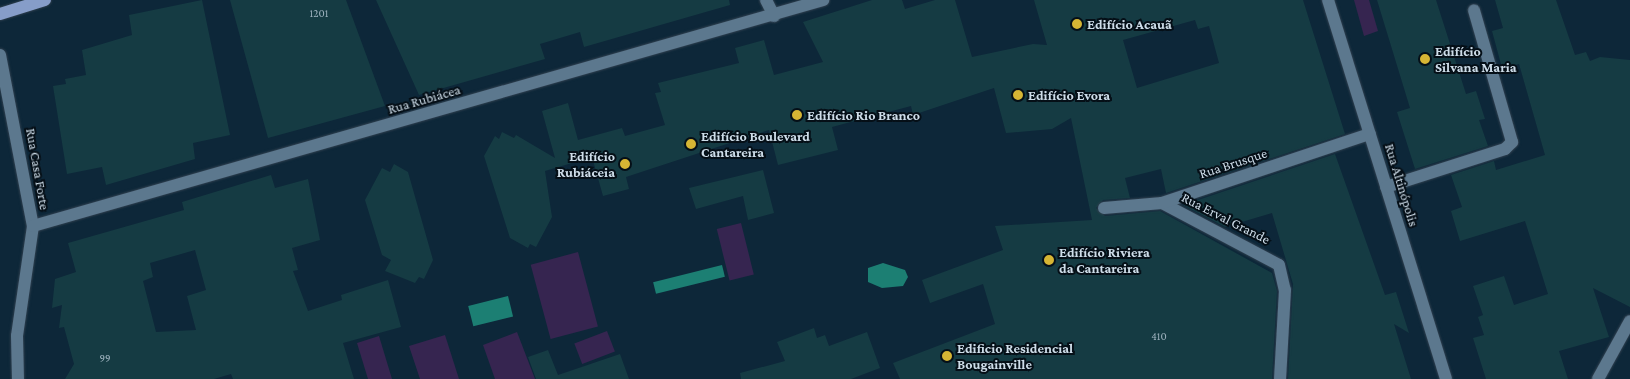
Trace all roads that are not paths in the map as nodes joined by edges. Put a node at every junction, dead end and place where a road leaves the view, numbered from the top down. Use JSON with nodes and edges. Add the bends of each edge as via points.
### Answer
{"nodes":[{"id":1,"x":45,"y":0,"type":"edge"},
{"id":2,"x":766,"y":0,"type":"edge"},
{"id":3,"x":823,"y":0,"type":"edge"},
{"id":4,"x":1328,"y":0,"type":"edge"},
{"id":5,"x":1474,"y":10,"type":"dead end"},
{"id":6,"x":0,"y":14,"type":"edge"},
{"id":7,"x":774,"y":16,"type":"junction"},
{"id":8,"x":0,"y":55,"type":"edge"},
{"id":9,"x":1370,"y":134,"type":"junction"},
{"id":10,"x":1386,"y":187,"type":"junction"},
{"id":11,"x":1162,"y":203,"type":"junction"},
{"id":12,"x":1104,"y":208,"type":"dead end"},
{"id":13,"x":33,"y":226,"type":"junction"},
{"id":14,"x":1630,"y":321,"type":"edge"},
{"id":15,"x":18,"y":379,"type":"edge"},
{"id":16,"x":1280,"y":379,"type":"edge"},
{"id":17,"x":1446,"y":379,"type":"edge"},
{"id":18,"x":1598,"y":379,"type":"edge"}],
"edges":[{"from":1,"to":6,"type":"main road"},
{"from":2,"to":7,"type":"street"},
{"from":3,"to":7,"type":"street","name":"Rua Rubiácea"},
{"from":4,"to":9,"type":"street","name":"Rua Altinópolis"},
{"from":5,"to":10,"type":"street","via":[[1512,142],[1505,149]]},
{"from":7,"to":13,"type":"street","name":"Rua Rubiácea"},
{"from":8,"to":13,"type":"street","name":"Rua Casa Forte"},
{"from":9,"to":10,"type":"street","name":"Rua Altinópolis"},
{"from":9,"to":11,"type":"street","name":"Rua Brusque"},
{"from":10,"to":17,"type":"street","name":"Rua Altinópolis"},
{"from":11,"to":12,"type":"street","name":"Rua Brusque"},
{"from":11,"to":16,"type":"street","name":"Rua Erval Grande","via":[[1279,265],[1285,290]]},
{"from":13,"to":15,"type":"street","name":"Rua Casa Forte","via":[[17,336]]},
{"from":14,"to":18,"type":"street"}]}
